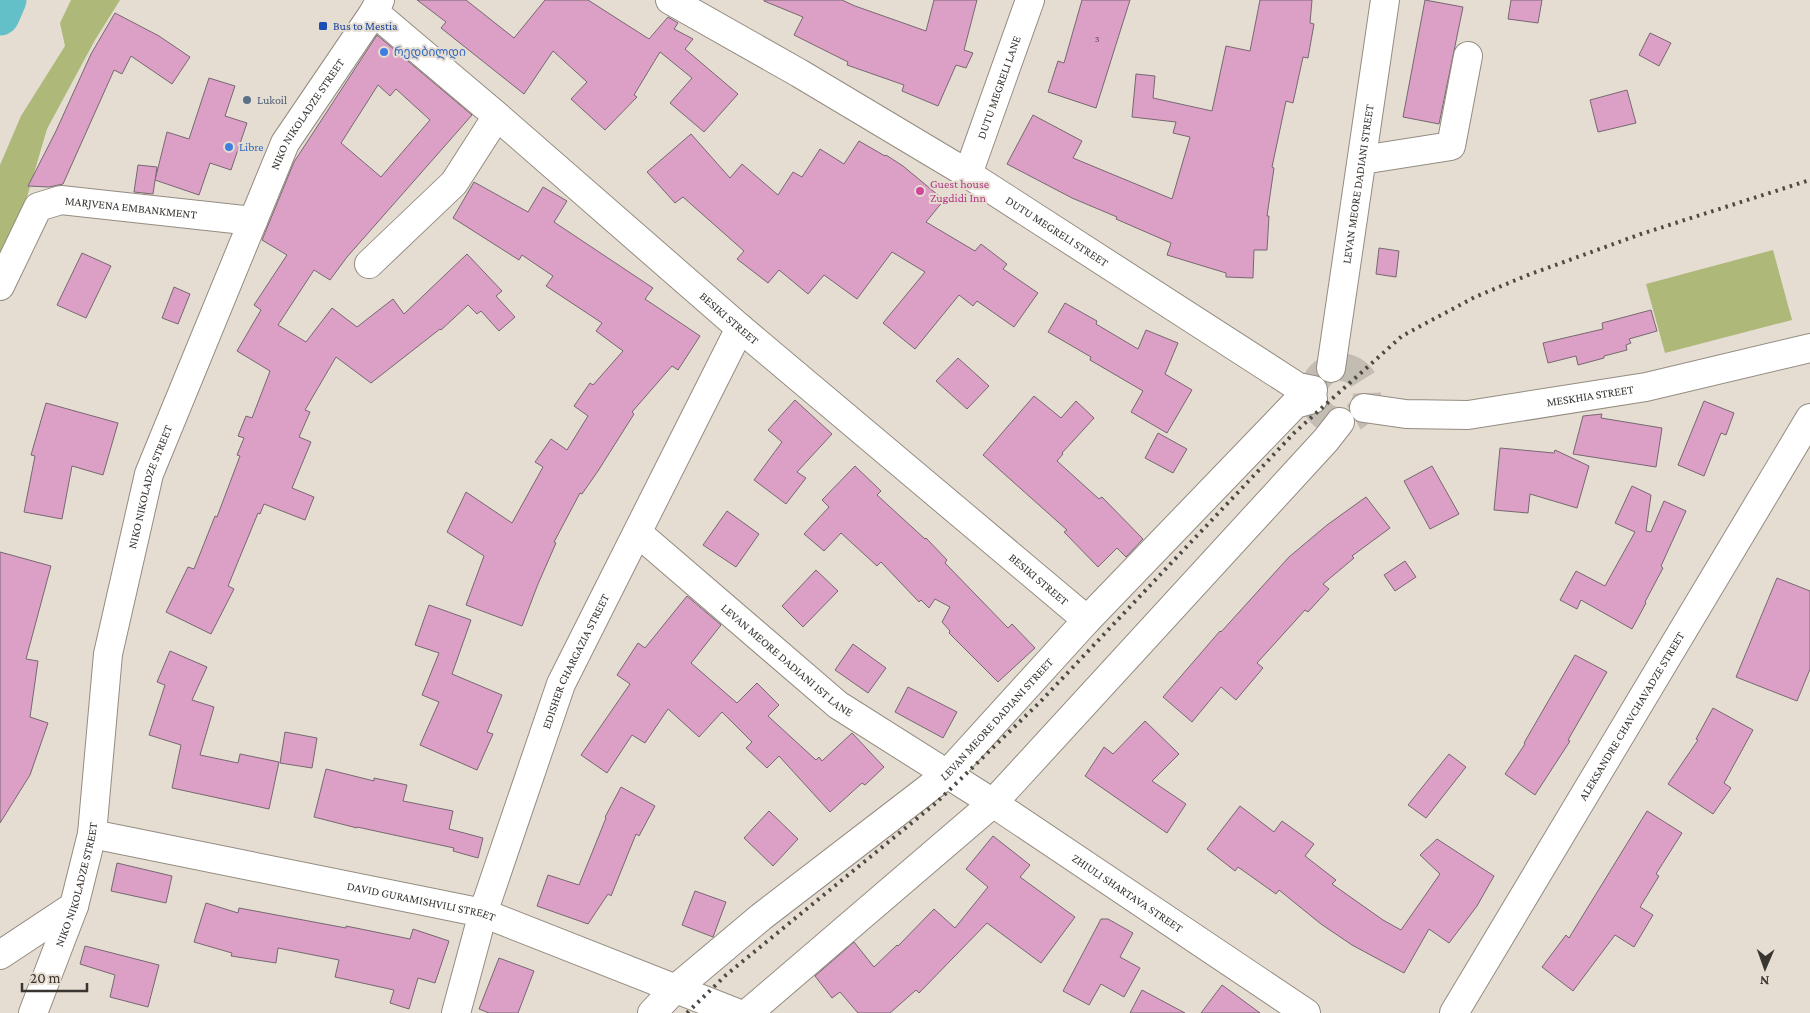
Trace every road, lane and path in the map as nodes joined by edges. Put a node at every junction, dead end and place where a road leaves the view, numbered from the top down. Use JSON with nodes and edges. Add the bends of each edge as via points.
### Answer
{"nodes":[{"id":1,"x":670,"y":0,"type":"edge"},
{"id":2,"x":1030,"y":0,"type":"edge"},
{"id":3,"x":1386,"y":0,"type":"edge"},
{"id":4,"x":377,"y":6,"type":"edge"},
{"id":5,"x":1468,"y":56,"type":"dead end"},
{"id":6,"x":497,"y":116,"type":"junction"},
{"id":7,"x":1362,"y":160,"type":"junction"},
{"id":8,"x":968,"y":174,"type":"junction"},
{"id":9,"x":253,"y":221,"type":"junction"},
{"id":10,"x":368,"y":264,"type":"dead end"},
{"id":11,"x":0,"y":286,"type":"edge"},
{"id":12,"x":740,"y":328,"type":"junction"},
{"id":13,"x":1810,"y":348,"type":"edge"},
{"id":14,"x":1331,"y":368,"type":"dead end"},
{"id":15,"x":1313,"y":394,"type":"joint"},
{"id":16,"x":1364,"y":408,"type":"dead end"},
{"id":17,"x":1810,"y":418,"type":"edge"},
{"id":18,"x":1340,"y":422,"type":"dead end"},
{"id":19,"x":638,"y":533,"type":"junction"},
{"id":20,"x":1087,"y":620,"type":"junction"},
{"id":21,"x":947,"y":774,"type":"junction"},
{"id":22,"x":993,"y":803,"type":"junction"},
{"id":23,"x":92,"y":834,"type":"junction"},
{"id":24,"x":74,"y":906,"type":"junction"},
{"id":25,"x":483,"y":913,"type":"junction"},
{"id":26,"x":0,"y":955,"type":"edge"},
{"id":27,"x":674,"y":990,"type":"junction"},
{"id":28,"x":33,"y":1013,"type":"edge"},
{"id":29,"x":456,"y":1013,"type":"edge"},
{"id":30,"x":652,"y":1013,"type":"edge"},
{"id":31,"x":737,"y":1013,"type":"edge"},
{"id":32,"x":748,"y":1013,"type":"edge"},
{"id":33,"x":1306,"y":1013,"type":"edge"},
{"id":34,"x":1454,"y":1013,"type":"edge"}],
"edges":[{"from":1,"to":8,"type":"street","name":"DUTU MEGRELI STREET"},
{"from":2,"to":8,"type":"street","name":"DUTU MEGRELI LANE"},
{"from":3,"to":7,"type":"street","name":"LEVAN MEORE DADIANI STREET"},
{"from":4,"to":6,"type":"street","name":"BESIKI STREET"},
{"from":4,"to":9,"type":"street","name":"NIKO NIKOLADZE STREET","via":[[285,143]]},
{"from":5,"to":7,"type":"street","via":[[1451,146]]},
{"from":6,"to":10,"type":"street","via":[[454,183]]},
{"from":6,"to":12,"type":"street","name":"BESIKI STREET"},
{"from":7,"to":14,"type":"street","name":"LEVAN MEORE DADIANI STREET"},
{"from":8,"to":15,"type":"street","name":"DUTU MEGRELI STREET"},
{"from":9,"to":11,"type":"street","name":"MARJVENA EMBANKMENT","via":[[61,200],[38,207]]},
{"from":9,"to":23,"type":"street","name":"NIKO NIKOLADZE STREET","via":[[149,474],[108,654]]},
{"from":12,"to":19,"type":"street","name":"EDISHER CHARGAZIA STREET"},
{"from":12,"to":20,"type":"street","name":"BESIKI STREET"},
{"from":13,"to":16,"type":"street","name":"MESKHIA STREET","via":[[1646,387],[1468,415],[1406,414]]},
{"from":15,"to":20,"type":"street","name":"LEVAN MEORE DADIANI STREET","via":[[1295,404]]},
{"from":17,"to":34,"type":"street","name":"ALEKSANDRE CHAVCHAVADZE STREET"},
{"from":18,"to":22,"type":"street"},
{"from":19,"to":21,"type":"street","name":"LEVAN MEORE DADIANI 1ST LANE","via":[[838,705]]},
{"from":19,"to":25,"type":"street","name":"EDISHER CHARGAZIA STREET","via":[[561,684]]},
{"from":20,"to":21,"type":"street","name":"LEVAN MEORE DADIANI STREET"},
{"from":21,"to":22,"type":"street","name":"ZHIULI SHARTAVA STREET"},
{"from":21,"to":27,"type":"street","name":"LEVAN MEORE DADIANI STREET","via":[[761,917]]},
{"from":22,"to":32,"type":"street"},
{"from":22,"to":33,"type":"street","name":"ZHIULI SHARTAVA STREET"},
{"from":23,"to":24,"type":"street","name":"NIKO NIKOLADZE STREET"},
{"from":23,"to":25,"type":"street","name":"DAVID GURAMISHVILI STREET"},
{"from":24,"to":26,"type":"street"},
{"from":24,"to":28,"type":"street","name":"NIKO NIKOLADZE STREET"},
{"from":25,"to":27,"type":"street","name":"DAVID GURAMISHVILI STREET"},
{"from":25,"to":29,"type":"street","name":"EDISHER CHARGAZIA STREET"},
{"from":27,"to":30,"type":"street","name":"LEVAN MEORE DADIANI STREET"},
{"from":27,"to":31,"type":"street","name":"DAVID GURAMISHVILI STREET"}]}
